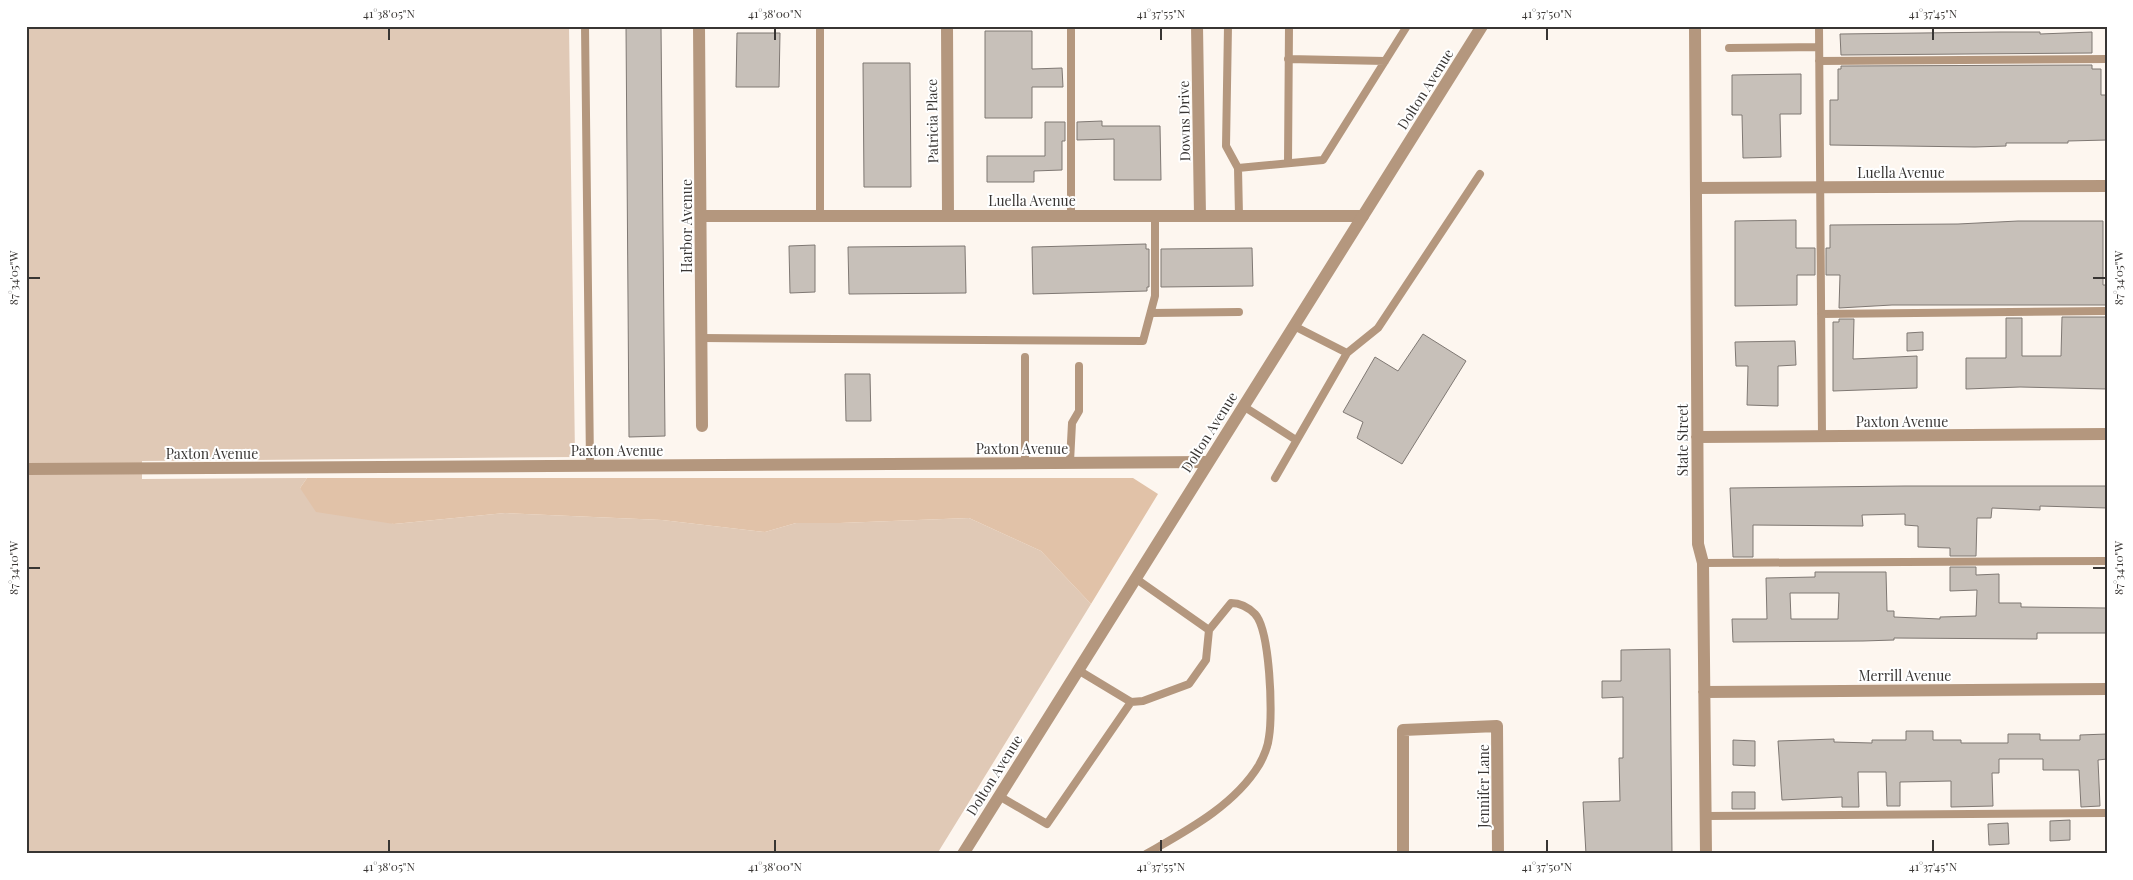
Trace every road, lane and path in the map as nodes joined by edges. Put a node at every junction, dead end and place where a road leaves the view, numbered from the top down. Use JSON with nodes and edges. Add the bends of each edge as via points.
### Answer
{"nodes":[{"id":1,"x":585,"y":26,"type":"edge"},
{"id":2,"x":699,"y":26,"type":"edge"},
{"id":3,"x":820,"y":26,"type":"edge"},
{"id":4,"x":946,"y":26,"type":"edge"},
{"id":5,"x":1071,"y":26,"type":"edge"},
{"id":6,"x":1197,"y":26,"type":"edge"},
{"id":7,"x":1228,"y":26,"type":"edge"},
{"id":8,"x":1289,"y":26,"type":"edge"},
{"id":9,"x":1407,"y":26,"type":"edge"},
{"id":10,"x":1482,"y":26,"type":"edge"},
{"id":11,"x":1695,"y":26,"type":"edge"},
{"id":12,"x":1819,"y":26,"type":"edge"},
{"id":13,"x":1819,"y":47,"type":"junction"},
{"id":14,"x":1729,"y":48,"type":"dead end"},
{"id":15,"x":1288,"y":59,"type":"junction"},
{"id":16,"x":2107,"y":59,"type":"edge"},
{"id":17,"x":1385,"y":61,"type":"junction"},
{"id":18,"x":1819,"y":61,"type":"junction"},
{"id":19,"x":1288,"y":163,"type":"junction"},
{"id":20,"x":1238,"y":168,"type":"junction"},
{"id":21,"x":1480,"y":174,"type":"dead end"},
{"id":22,"x":2107,"y":186,"type":"edge"},
{"id":23,"x":1696,"y":188,"type":"junction"},
{"id":24,"x":1820,"y":188,"type":"junction"},
{"id":25,"x":948,"y":215,"type":"junction"},
{"id":26,"x":1071,"y":215,"type":"junction"},
{"id":27,"x":701,"y":216,"type":"junction"},
{"id":28,"x":820,"y":216,"type":"junction"},
{"id":29,"x":1155,"y":216,"type":"junction"},
{"id":30,"x":1200,"y":216,"type":"junction"},
{"id":31,"x":1239,"y":216,"type":"junction"},
{"id":32,"x":1363,"y":216,"type":"junction"},
{"id":33,"x":2107,"y":311,"type":"edge"},
{"id":34,"x":1239,"y":312,"type":"dead end"},
{"id":35,"x":1150,"y":313,"type":"junction"},
{"id":36,"x":1821,"y":314,"type":"junction"},
{"id":37,"x":1294,"y":326,"type":"junction"},
{"id":38,"x":702,"y":338,"type":"junction"},
{"id":39,"x":1347,"y":353,"type":"junction"},
{"id":40,"x":1025,"y":357,"type":"dead end"},
{"id":41,"x":1078,"y":366,"type":"dead end"},
{"id":42,"x":1243,"y":406,"type":"junction"},
{"id":43,"x":702,"y":426,"type":"dead end"},
{"id":44,"x":2107,"y":434,"type":"edge"},
{"id":45,"x":1822,"y":436,"type":"junction"},
{"id":46,"x":1697,"y":437,"type":"junction"},
{"id":47,"x":1296,"y":440,"type":"junction"},
{"id":48,"x":1070,"y":462,"type":"junction"},
{"id":49,"x":1208,"y":462,"type":"junction"},
{"id":50,"x":1025,"y":463,"type":"junction"},
{"id":51,"x":590,"y":465,"type":"junction"},
{"id":52,"x":26,"y":469,"type":"edge"},
{"id":53,"x":1275,"y":478,"type":"dead end"},
{"id":54,"x":2107,"y":561,"type":"edge"},
{"id":55,"x":1703,"y":563,"type":"junction"},
{"id":56,"x":1135,"y":578,"type":"junction"},
{"id":57,"x":1210,"y":630,"type":"junction"},
{"id":58,"x":1078,"y":670,"type":"junction"},
{"id":59,"x":2107,"y":689,"type":"edge"},
{"id":60,"x":1704,"y":692,"type":"junction"},
{"id":61,"x":1130,"y":702,"type":"junction"},
{"id":62,"x":999,"y":796,"type":"junction"},
{"id":63,"x":2107,"y":814,"type":"edge"},
{"id":64,"x":1706,"y":816,"type":"junction"},
{"id":65,"x":963,"y":854,"type":"edge"},
{"id":66,"x":1146,"y":854,"type":"edge"},
{"id":67,"x":1403,"y":854,"type":"edge"},
{"id":68,"x":1498,"y":854,"type":"edge"},
{"id":69,"x":1706,"y":854,"type":"edge"}],
"edges":[{"from":1,"to":51,"type":"lane"},
{"from":2,"to":27,"type":"street","name":"Harbor Avenue"},
{"from":3,"to":28,"type":"lane"},
{"from":4,"to":25,"type":"street","name":"Patricia Place"},
{"from":5,"to":26,"type":"lane"},
{"from":6,"to":30,"type":"street","name":"Downs Drive"},
{"from":7,"to":20,"type":"lane","via":[[1226,146]]},
{"from":8,"to":15,"type":"lane"},
{"from":9,"to":17,"type":"lane"},
{"from":10,"to":32,"type":"street","name":"Dolton Avenue"},
{"from":11,"to":23,"type":"street","name":"State Street"},
{"from":12,"to":13,"type":"lane"},
{"from":13,"to":14,"type":"lane"},
{"from":13,"to":18,"type":"lane"},
{"from":15,"to":17,"type":"lane"},
{"from":15,"to":19,"type":"lane"},
{"from":16,"to":18,"type":"lane"},
{"from":17,"to":19,"type":"lane","via":[[1323,160]]},
{"from":18,"to":24,"type":"lane"},
{"from":19,"to":20,"type":"lane"},
{"from":20,"to":31,"type":"lane"},
{"from":21,"to":39,"type":"lane","via":[[1378,328]]},
{"from":22,"to":24,"type":"street","name":"Luella Avenue"},
{"from":23,"to":24,"type":"street","name":"Luella Avenue"},
{"from":23,"to":46,"type":"street","name":"State Street"},
{"from":24,"to":36,"type":"lane"},
{"from":25,"to":26,"type":"street","name":"Luella Avenue"},
{"from":25,"to":28,"type":"street","name":"Luella Avenue"},
{"from":26,"to":29,"type":"street","name":"Luella Avenue"},
{"from":27,"to":28,"type":"street","name":"Luella Avenue"},
{"from":27,"to":38,"type":"street","name":"Harbor Avenue"},
{"from":29,"to":30,"type":"street","name":"Luella Avenue"},
{"from":29,"to":35,"type":"lane","via":[[1155,296]]},
{"from":30,"to":31,"type":"street","name":"Luella Avenue"},
{"from":31,"to":32,"type":"street","name":"Luella Avenue"},
{"from":32,"to":37,"type":"street","name":"Dolton Avenue"},
{"from":33,"to":36,"type":"lane"},
{"from":34,"to":35,"type":"lane"},
{"from":35,"to":38,"type":"lane","via":[[1143,342]]},
{"from":36,"to":45,"type":"lane"},
{"from":37,"to":39,"type":"lane"},
{"from":37,"to":42,"type":"street","name":"Dolton Avenue"},
{"from":38,"to":43,"type":"street","name":"Harbor Avenue"},
{"from":39,"to":47,"type":"lane"},
{"from":40,"to":50,"type":"lane"},
{"from":41,"to":48,"type":"lane","via":[[1079,411],[1072,424]]},
{"from":42,"to":47,"type":"lane"},
{"from":42,"to":49,"type":"street","name":"Dolton Avenue"},
{"from":44,"to":45,"type":"street","name":"Paxton Avenue"},
{"from":45,"to":46,"type":"street","name":"Paxton Avenue"},
{"from":46,"to":55,"type":"street","name":"State Street","via":[[1698,544]]},
{"from":47,"to":53,"type":"lane"},
{"from":48,"to":49,"type":"street","name":"Paxton Avenue"},
{"from":48,"to":50,"type":"street","name":"Paxton Avenue"},
{"from":49,"to":56,"type":"street","name":"Dolton Avenue"},
{"from":50,"to":51,"type":"street","name":"Paxton Avenue"},
{"from":51,"to":52,"type":"street","name":"Paxton Avenue"},
{"from":54,"to":55,"type":"lane"},
{"from":55,"to":60,"type":"street","name":"State Street"},
{"from":56,"to":57,"type":"lane"},
{"from":56,"to":58,"type":"street","name":"Dolton Avenue"},
{"from":57,"to":61,"type":"lane","via":[[1206,660],[1189,684],[1143,701]]},
{"from":57,"to":66,"type":"lane","via":[[1231,603],[1241,603],[1256,614],[1265,641],[1272,708],[1269,739],[1260,764],[1220,807]]},
{"from":58,"to":61,"type":"lane"},
{"from":58,"to":62,"type":"street","name":"Dolton Avenue"},
{"from":59,"to":60,"type":"street","name":"Merrill Avenue"},
{"from":60,"to":64,"type":"street","name":"State Street"},
{"from":61,"to":62,"type":"lane","via":[[1047,824]]},
{"from":62,"to":65,"type":"street","name":"Dolton Avenue"},
{"from":63,"to":64,"type":"lane"},
{"from":64,"to":69,"type":"street","name":"State Street"},
{"from":67,"to":68,"type":"street","name":"Jennifer Lane","via":[[1403,730],[1498,726]]}]}
